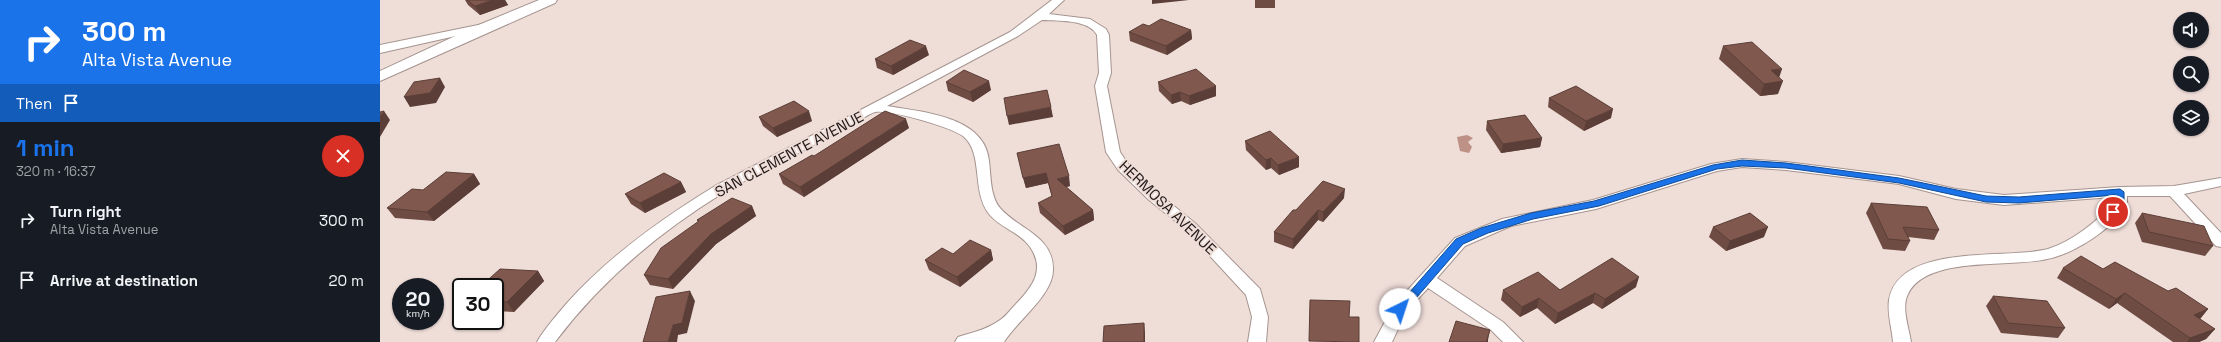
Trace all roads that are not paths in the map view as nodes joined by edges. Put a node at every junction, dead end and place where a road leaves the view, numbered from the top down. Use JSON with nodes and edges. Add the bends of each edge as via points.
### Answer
{"nodes":[{"id":1,"x":550,"y":0,"type":"edge"},
{"id":2,"x":1059,"y":0,"type":"edge"},
{"id":3,"x":1040,"y":16,"type":"junction"},
{"id":4,"x":486,"y":27,"type":"junction"},
{"id":5,"x":380,"y":49,"type":"edge"},
{"id":6,"x":380,"y":77,"type":"edge"},
{"id":7,"x":876,"y":108,"type":"junction"},
{"id":8,"x":2221,"y":182,"type":"edge"},
{"id":9,"x":2174,"y":191,"type":"junction"},
{"id":10,"x":2120,"y":192,"type":"junction"},
{"id":11,"x":2221,"y":242,"type":"edge"},
{"id":12,"x":1427,"y":279,"type":"junction"},
{"id":13,"x":1006,"y":325,"type":"junction"},
{"id":14,"x":546,"y":342,"type":"edge"},
{"id":15,"x":964,"y":342,"type":"edge"},
{"id":16,"x":996,"y":342,"type":"edge"},
{"id":17,"x":1257,"y":342,"type":"edge"},
{"id":18,"x":1383,"y":342,"type":"edge"},
{"id":19,"x":1514,"y":342,"type":"edge"},
{"id":20,"x":1902,"y":342,"type":"edge"}],
"edges":[{"from":1,"to":4,"type":"street"},
{"from":2,"to":3,"type":"street","name":"SAN CLEMENTE AVENUE"},
{"from":3,"to":7,"type":"street","name":"SAN CLEMENTE AVENUE","via":[[1014,34]]},
{"from":3,"to":17,"type":"street","name":"HERMOSA AVENUE","via":[[1086,21],[1100,29],[1103,35],[1105,73],[1100,86],[1113,152],[1123,167],[1154,197],[1190,226],[1254,293],[1260,317]]},
{"from":4,"to":5,"type":"street"},
{"from":4,"to":6,"type":"street"},
{"from":7,"to":13,"type":"street","via":[[960,127],[971,134],[977,143],[982,152],[988,197],[992,208],[1035,242],[1045,265],[1040,290]]},
{"from":7,"to":14,"type":"street","name":"SAN CLEMENTE AVENUE","via":[[720,189],[668,222],[642,241],[595,284]]},
{"from":8,"to":9,"type":"street"},
{"from":9,"to":10,"type":"street"},
{"from":9,"to":11,"type":"street"},
{"from":10,"to":12,"type":"street","via":[[2019,200],[1986,199],[1899,180],[1742,163],[1716,167],[1596,204],[1507,222],[1460,242]]},
{"from":10,"to":20,"type":"street","via":[[2120,206],[2068,247],[2035,257],[1972,260],[1930,267],[1917,272],[1906,282],[1898,295],[1897,309]]},
{"from":12,"to":18,"type":"street","via":[[1400,309]]},
{"from":12,"to":19,"type":"street","via":[[1497,326]]},
{"from":13,"to":15,"type":"street"},
{"from":13,"to":16,"type":"street"}]}
